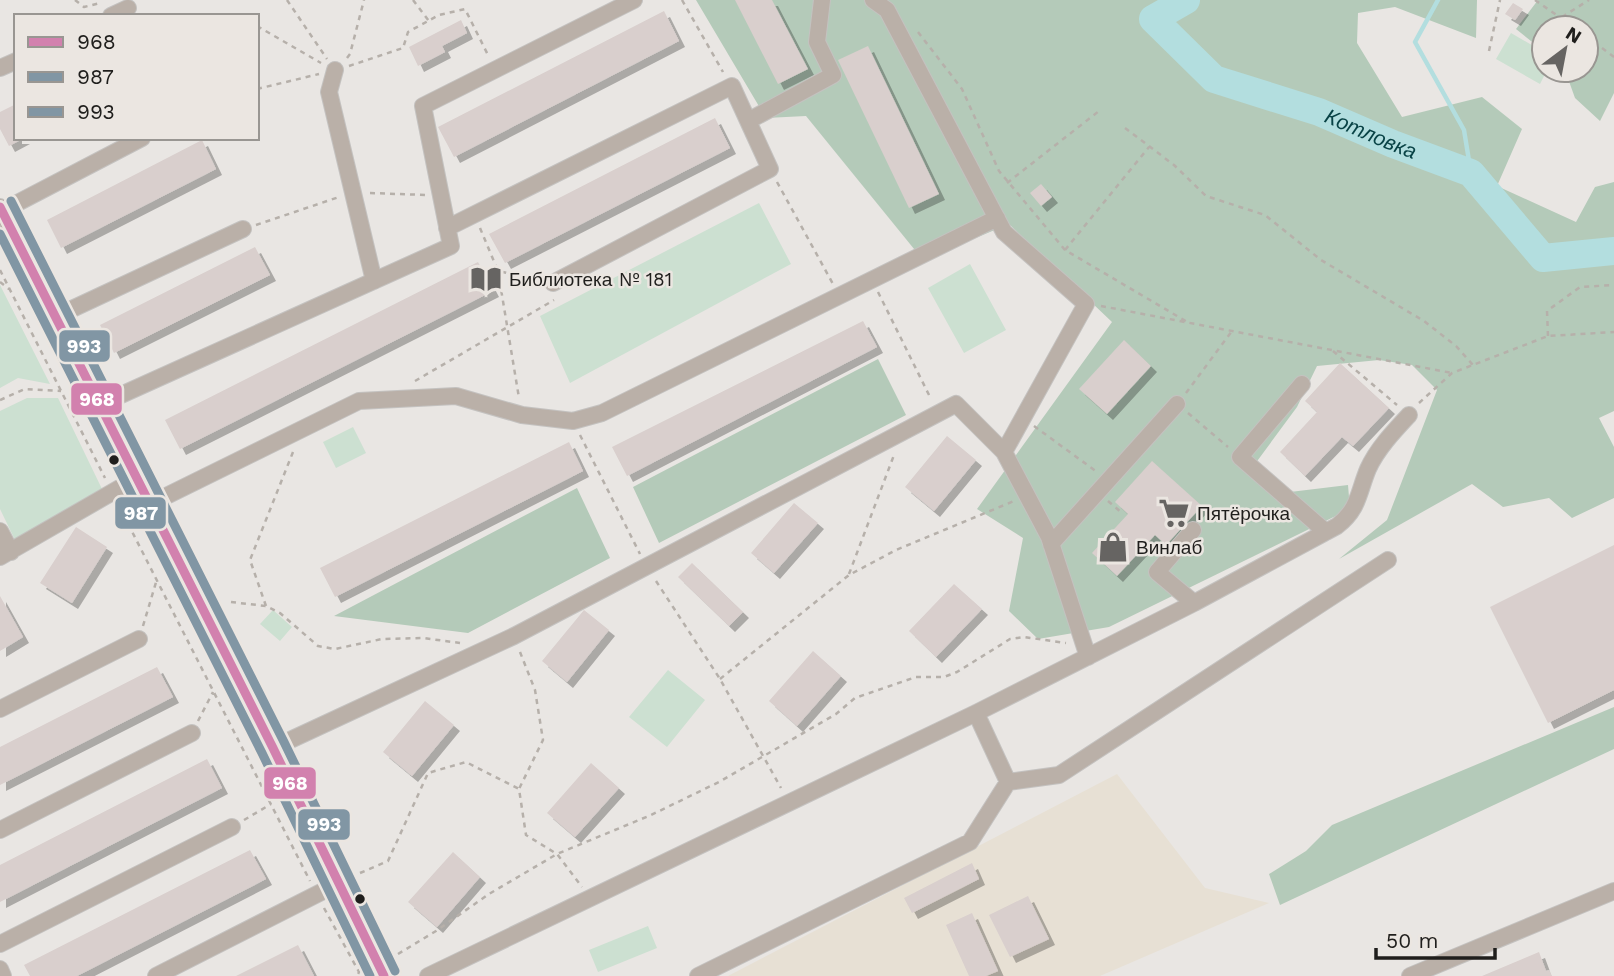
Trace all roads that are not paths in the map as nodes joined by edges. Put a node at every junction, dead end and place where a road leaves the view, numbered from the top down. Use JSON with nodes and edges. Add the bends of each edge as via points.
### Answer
{"nodes":[{"id":1,"x":634,"y":0,"type":"edge"},
{"id":2,"x":822,"y":0,"type":"edge"},
{"id":3,"x":873,"y":0,"type":"edge"},
{"id":4,"x":128,"y":8,"type":"dead end"},
{"id":5,"x":107,"y":9,"type":"edge"},
{"id":6,"x":335,"y":71,"type":"road end"},
{"id":7,"x":748,"y":121,"type":"junction"},
{"id":8,"x":138,"y":140,"type":"edge"},
{"id":9,"x":1,"y":209,"type":"edge"},
{"id":10,"x":997,"y":218,"type":"junction"},
{"id":11,"x":447,"y":228,"type":"junction"},
{"id":12,"x":243,"y":229,"type":"road end"},
{"id":13,"x":374,"y":281,"type":"junction"},
{"id":14,"x":553,"y":283,"type":"road end"},
{"id":15,"x":57,"y":316,"type":"junction"},
{"id":16,"x":1301,"y":384,"type":"dead end"},
{"id":17,"x":101,"y":404,"type":"junction"},
{"id":18,"x":1177,"y":404,"type":"road end"},
{"id":19,"x":1409,"y":415,"type":"road end"},
{"id":20,"x":1004,"y":452,"type":"junction"},
{"id":21,"x":137,"y":478,"type":"junction"},
{"id":22,"x":150,"y":504,"type":"junction"},
{"id":23,"x":1331,"y":529,"type":"junction"},
{"id":24,"x":1193,"y":530,"type":"dead end"},
{"id":25,"x":0,"y":531,"type":"edge"},
{"id":26,"x":1051,"y":544,"type":"junction"},
{"id":27,"x":5,"y":554,"type":"edge"},
{"id":28,"x":1388,"y":560,"type":"dead end"},
{"id":29,"x":1194,"y":603,"type":"junction"},
{"id":30,"x":139,"y":639,"type":"road end"},
{"id":31,"x":1086,"y":650,"type":"junction"},
{"id":32,"x":0,"y":709,"type":"edge"},
{"id":33,"x":976,"y":713,"type":"junction"},
{"id":34,"x":192,"y":733,"type":"road end"},
{"id":35,"x":273,"y":748,"type":"junction"},
{"id":36,"x":1008,"y":782,"type":"junction"},
{"id":37,"x":232,"y":827,"type":"road end"},
{"id":38,"x":0,"y":830,"type":"edge"},
{"id":39,"x":339,"y":883,"type":"junction"},
{"id":40,"x":1614,"y":891,"type":"edge"},
{"id":41,"x":0,"y":944,"type":"edge"},
{"id":42,"x":0,"y":969,"type":"edge"},
{"id":43,"x":3,"y":976,"type":"edge"},
{"id":44,"x":156,"y":976,"type":"edge"},
{"id":45,"x":384,"y":976,"type":"edge"},
{"id":46,"x":429,"y":976,"type":"edge"},
{"id":47,"x":698,"y":976,"type":"edge"},
{"id":48,"x":1410,"y":976,"type":"edge"}],
"edges":[{"from":1,"to":11,"type":"street","via":[[423,106]]},
{"from":2,"to":7,"type":"street","via":[[817,42],[833,75]]},
{"from":3,"to":10,"type":"street","via":[[887,10]]},
{"from":4,"to":5,"type":"street"},
{"from":6,"to":13,"type":"street","via":[[329,92]]},
{"from":7,"to":11,"type":"street","via":[[732,86]]},
{"from":7,"to":14,"type":"street","via":[[770,169]]},
{"from":8,"to":9,"type":"street"},
{"from":9,"to":15,"type":"street"},
{"from":10,"to":20,"type":"street","via":[[1004,232],[1086,304]]},
{"from":10,"to":22,"type":"street","via":[[602,413],[573,421],[522,415],[456,396],[359,401]]},
{"from":11,"to":13,"type":"street","via":[[451,246]]},
{"from":12,"to":15,"type":"street"},
{"from":13,"to":17,"type":"street"},
{"from":15,"to":17,"type":"street"},
{"from":16,"to":23,"type":"street","via":[[1240,457]]},
{"from":17,"to":21,"type":"street"},
{"from":18,"to":26,"type":"street"},
{"from":19,"to":23,"type":"street","via":[[1369,467],[1350,516]]},
{"from":20,"to":26,"type":"street"},
{"from":20,"to":35,"type":"street","via":[[956,404],[478,654]]},
{"from":21,"to":22,"type":"street"},
{"from":21,"to":27,"type":"street"},
{"from":22,"to":35,"type":"street"},
{"from":23,"to":29,"type":"street"},
{"from":24,"to":29,"type":"street","via":[[1157,572]]},
{"from":25,"to":27,"type":"street"},
{"from":26,"to":31,"type":"street"},
{"from":28,"to":36,"type":"street","via":[[1059,775]]},
{"from":29,"to":31,"type":"street"},
{"from":30,"to":32,"type":"street"},
{"from":31,"to":33,"type":"street"},
{"from":33,"to":36,"type":"street"},
{"from":33,"to":46,"type":"street"},
{"from":34,"to":38,"type":"street"},
{"from":35,"to":39,"type":"street"},
{"from":36,"to":47,"type":"street","via":[[970,842]]},
{"from":37,"to":41,"type":"street"},
{"from":39,"to":44,"type":"street"},
{"from":39,"to":45,"type":"street"},
{"from":40,"to":48,"type":"street"},
{"from":42,"to":43,"type":"street"}]}
